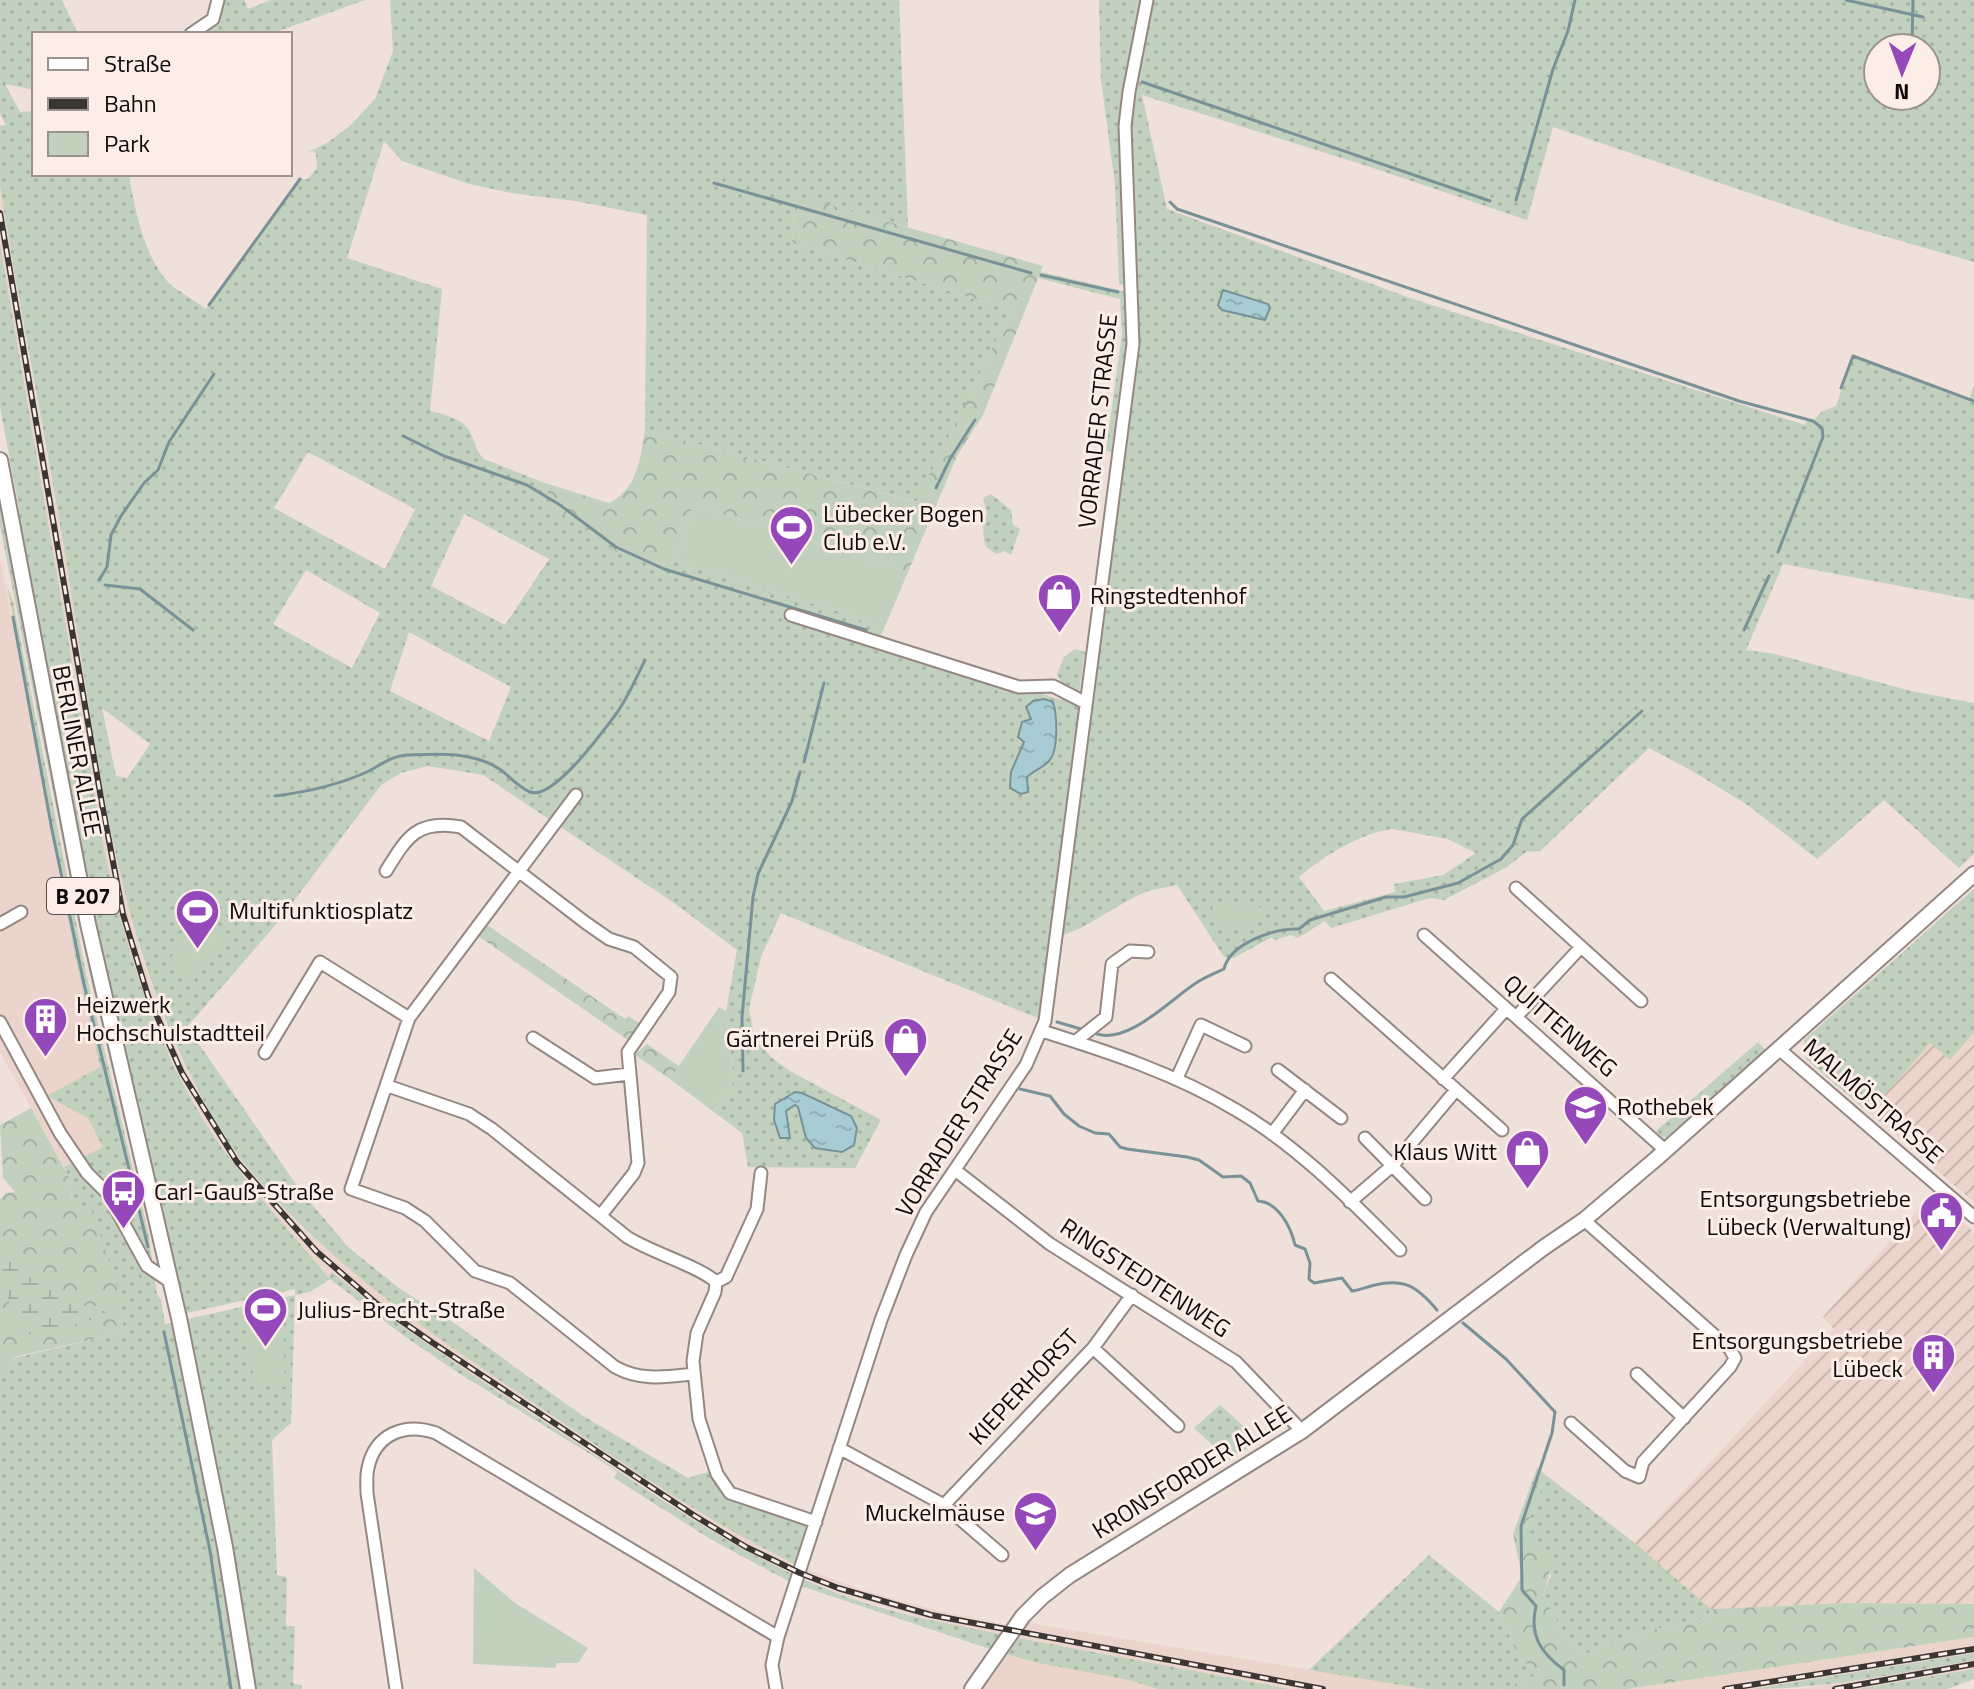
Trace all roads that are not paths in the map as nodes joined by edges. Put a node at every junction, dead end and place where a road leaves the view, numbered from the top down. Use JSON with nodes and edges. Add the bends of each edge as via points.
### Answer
{"nodes":[{"id":1,"x":218,"y":0,"type":"edge"},
{"id":2,"x":1147,"y":0,"type":"edge"},
{"id":3,"x":194,"y":32,"type":"edge"},
{"id":4,"x":0,"y":460,"type":"edge"},
{"id":5,"x":791,"y":615,"type":"dead end"},
{"id":6,"x":1086,"y":703,"type":"junction"},
{"id":7,"x":576,"y":795,"type":"dead end"},
{"id":8,"x":386,"y":871,"type":"dead end"},
{"id":9,"x":519,"y":872,"type":"junction"},
{"id":10,"x":1974,"y":874,"type":"edge"},
{"id":11,"x":1516,"y":888,"type":"dead end"},
{"id":12,"x":21,"y":912,"type":"dead end"},
{"id":13,"x":0,"y":924,"type":"edge"},
{"id":14,"x":1424,"y":935,"type":"dead end"},
{"id":15,"x":1581,"y":947,"type":"junction"},
{"id":16,"x":1148,"y":952,"type":"dead end"},
{"id":17,"x":1331,"y":979,"type":"dead end"},
{"id":18,"x":1641,"y":1001,"type":"dead end"},
{"id":19,"x":1506,"y":1009,"type":"junction"},
{"id":20,"x":1516,"y":1017,"type":"junction"},
{"id":21,"x":409,"y":1018,"type":"junction"},
{"id":22,"x":0,"y":1022,"type":"edge"},
{"id":23,"x":1042,"y":1031,"type":"junction"},
{"id":24,"x":533,"y":1038,"type":"dead end"},
{"id":25,"x":1076,"y":1041,"type":"junction"},
{"id":26,"x":1245,"y":1046,"type":"dead end"},
{"id":27,"x":1779,"y":1049,"type":"junction"},
{"id":28,"x":265,"y":1053,"type":"dead end"},
{"id":29,"x":1278,"y":1070,"type":"dead end"},
{"id":30,"x":629,"y":1074,"type":"junction"},
{"id":31,"x":1177,"y":1078,"type":"junction"},
{"id":32,"x":1443,"y":1079,"type":"junction"},
{"id":33,"x":388,"y":1086,"type":"junction"},
{"id":34,"x":1305,"y":1090,"type":"junction"},
{"id":35,"x":1456,"y":1090,"type":"junction"},
{"id":36,"x":1341,"y":1118,"type":"dead end"},
{"id":37,"x":1502,"y":1130,"type":"dead end"},
{"id":38,"x":1272,"y":1134,"type":"junction"},
{"id":39,"x":1365,"y":1138,"type":"dead end"},
{"id":40,"x":1665,"y":1150,"type":"junction"},
{"id":41,"x":1393,"y":1165,"type":"junction"},
{"id":42,"x":955,"y":1170,"type":"junction"},
{"id":43,"x":761,"y":1173,"type":"dead end"},
{"id":44,"x":1425,"y":1199,"type":"dead end"},
{"id":45,"x":1350,"y":1202,"type":"junction"},
{"id":46,"x":601,"y":1215,"type":"junction"},
{"id":47,"x":1974,"y":1217,"type":"edge"},
{"id":48,"x":1584,"y":1220,"type":"junction"},
{"id":49,"x":1400,"y":1250,"type":"dead end"},
{"id":50,"x":716,"y":1282,"type":"junction"},
{"id":51,"x":172,"y":1283,"type":"junction"},
{"id":52,"x":1132,"y":1295,"type":"junction"},
{"id":53,"x":1093,"y":1348,"type":"junction"},
{"id":54,"x":693,"y":1374,"type":"junction"},
{"id":55,"x":1637,"y":1374,"type":"dead end"},
{"id":56,"x":1684,"y":1418,"type":"junction"},
{"id":57,"x":1571,"y":1423,"type":"dead end"},
{"id":58,"x":1178,"y":1426,"type":"dead end"},
{"id":59,"x":1302,"y":1431,"type":"junction"},
{"id":60,"x":839,"y":1448,"type":"junction"},
{"id":61,"x":944,"y":1505,"type":"junction"},
{"id":62,"x":816,"y":1522,"type":"junction"},
{"id":63,"x":1002,"y":1555,"type":"dead end"},
{"id":64,"x":778,"y":1637,"type":"junction"},
{"id":65,"x":248,"y":1689,"type":"edge"},
{"id":66,"x":396,"y":1689,"type":"edge"},
{"id":67,"x":776,"y":1689,"type":"edge"},
{"id":68,"x":972,"y":1689,"type":"edge"}],
"edges":[{"from":1,"to":3,"type":"street","via":[[213,19]]},
{"from":2,"to":6,"type":"street","name":"VORRADER STRASSE","via":[[1125,126],[1133,344]]},
{"from":4,"to":51,"type":"main road","name":"BERLINER ALLEE","number":"B 207","via":[[88,924]]},
{"from":5,"to":6,"type":"street","via":[[1019,687],[1053,686]]},
{"from":6,"to":23,"type":"street","name":"VORRADER STRASSE"},
{"from":7,"to":9,"type":"street"},
{"from":8,"to":9,"type":"street","via":[[409,836],[420,828],[449,825],[461,827]]},
{"from":9,"to":21,"type":"street"},
{"from":9,"to":30,"type":"street","via":[[603,936],[634,947],[671,977],[669,992],[628,1052]]},
{"from":10,"to":27,"type":"main road","name":"KRONSFORDER ALLEE"},
{"from":11,"to":15,"type":"street"},
{"from":12,"to":13,"type":"street"},
{"from":14,"to":19,"type":"street","name":"QUITTENWEG"},
{"from":15,"to":18,"type":"street"},
{"from":15,"to":20,"type":"street"},
{"from":16,"to":25,"type":"street","via":[[1130,951],[1112,964],[1106,1017]]},
{"from":17,"to":32,"type":"street"},
{"from":19,"to":20,"type":"street","name":"QUITTENWEG"},
{"from":19,"to":32,"type":"street"},
{"from":20,"to":40,"type":"street","name":"QUITTENWEG"},
{"from":21,"to":28,"type":"street","via":[[320,962]]},
{"from":21,"to":33,"type":"street"},
{"from":22,"to":51,"type":"street","via":[[60,1133],[107,1193],[147,1266]]},
{"from":23,"to":25,"type":"street"},
{"from":23,"to":42,"type":"street","name":"VORRADER STRASSE","via":[[1026,1065]]},
{"from":24,"to":30,"type":"street","via":[[595,1078]]},
{"from":25,"to":31,"type":"street"},
{"from":26,"to":31,"type":"street","via":[[1201,1025]]},
{"from":27,"to":40,"type":"main road","name":"KRONSFORDER ALLEE"},
{"from":27,"to":47,"type":"street","name":"MALMÖSTRASSE"},
{"from":29,"to":34,"type":"street"},
{"from":30,"to":46,"type":"street","via":[[638,1163]]},
{"from":31,"to":38,"type":"street"},
{"from":32,"to":35,"type":"street"},
{"from":33,"to":46,"type":"street","via":[[469,1114]]},
{"from":33,"to":54,"type":"street","via":[[351,1189],[425,1221],[475,1271],[510,1283],[615,1367],[648,1378]]},
{"from":34,"to":36,"type":"street"},
{"from":34,"to":38,"type":"street"},
{"from":35,"to":37,"type":"street"},
{"from":35,"to":41,"type":"street"},
{"from":38,"to":45,"type":"street"},
{"from":39,"to":41,"type":"street"},
{"from":40,"to":48,"type":"main road","name":"KRONSFORDER ALLEE"},
{"from":41,"to":44,"type":"street"},
{"from":41,"to":45,"type":"street"},
{"from":42,"to":52,"type":"street","name":"RINGSTEDTENWEG","via":[[1050,1244]]},
{"from":42,"to":60,"type":"street","name":"VORRADER STRASSE","via":[[926,1212],[906,1255]]},
{"from":43,"to":50,"type":"street","via":[[757,1209],[726,1277]]},
{"from":45,"to":49,"type":"street"},
{"from":46,"to":50,"type":"street","via":[[638,1244]]},
{"from":48,"to":56,"type":"street","via":[[1735,1358]]},
{"from":48,"to":59,"type":"main road","name":"KRONSFORDER ALLEE"},
{"from":50,"to":54,"type":"street","via":[[697,1333]]},
{"from":51,"to":65,"type":"main road","number":"B 207"},
{"from":52,"to":53,"type":"street","name":"KIEPERHORST"},
{"from":52,"to":59,"type":"street","name":"RINGSTEDTENWEG","via":[[1236,1362]]},
{"from":53,"to":58,"type":"street"},
{"from":53,"to":61,"type":"street","name":"KIEPERHORST"},
{"from":54,"to":62,"type":"street","via":[[699,1419],[717,1474],[730,1493]]},
{"from":55,"to":56,"type":"street"},
{"from":56,"to":57,"type":"street","via":[[1643,1462],[1639,1477],[1625,1471]]},
{"from":59,"to":68,"type":"main road","name":"KRONSFORDER ALLEE","via":[[1070,1575],[1023,1616]]},
{"from":60,"to":61,"type":"street"},
{"from":60,"to":62,"type":"street","name":"VORRADER STRASSE"},
{"from":61,"to":63,"type":"street"},
{"from":62,"to":64,"type":"street","name":"VORRADER STRASSE"},
{"from":64,"to":66,"type":"street","via":[[436,1433],[405,1428],[377,1447],[368,1467],[367,1493]]},
{"from":64,"to":67,"type":"street","name":"VORRADER STRASSE","via":[[772,1665]]}]}
